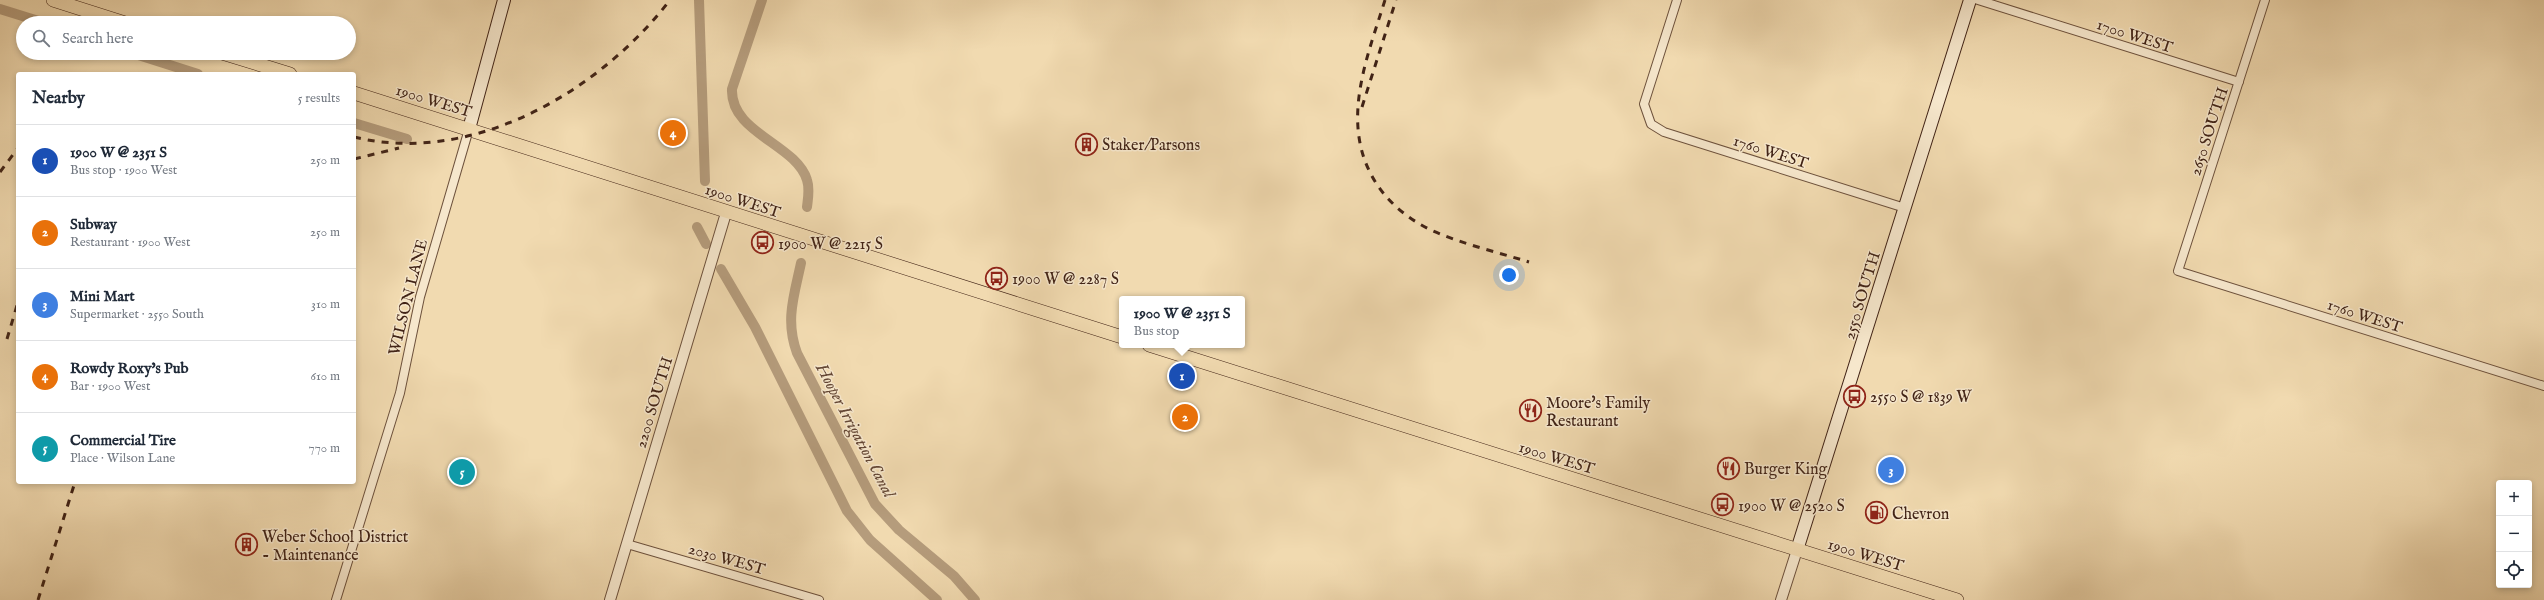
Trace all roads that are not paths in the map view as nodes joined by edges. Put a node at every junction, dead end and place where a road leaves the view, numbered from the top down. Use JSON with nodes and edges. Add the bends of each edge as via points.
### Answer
{"nodes":[{"id":1,"x":53,"y":0,"type":"edge"},
{"id":2,"x":504,"y":0,"type":"edge"},
{"id":3,"x":1677,"y":0,"type":"edge"},
{"id":4,"x":1970,"y":0,"type":"edge"},
{"id":5,"x":1978,"y":0,"type":"edge"},
{"id":6,"x":2265,"y":0,"type":"edge"},
{"id":7,"x":103,"y":16,"type":"edge"},
{"id":8,"x":245,"y":60,"type":"edge"},
{"id":9,"x":284,"y":72,"type":"edge"},
{"id":10,"x":2239,"y":82,"type":"junction"},
{"id":11,"x":356,"y":94,"type":"edge"},
{"id":12,"x":469,"y":129,"type":"junction"},
{"id":13,"x":1905,"y":208,"type":"junction"},
{"id":14,"x":726,"y":212,"type":"junction"},
{"id":15,"x":2178,"y":270,"type":"joint"},
{"id":16,"x":1119,"y":336,"type":"edge"},
{"id":17,"x":1158,"y":348,"type":"edge"},
{"id":18,"x":2544,"y":386,"type":"edge"},
{"id":19,"x":626,"y":544,"type":"junction"},
{"id":20,"x":1797,"y":550,"type":"junction"},
{"id":21,"x":336,"y":600,"type":"edge"},
{"id":22,"x":610,"y":600,"type":"edge"},
{"id":23,"x":819,"y":600,"type":"edge"},
{"id":24,"x":1781,"y":600,"type":"edge"},
{"id":25,"x":1956,"y":600,"type":"edge"}],
"edges":[{"from":1,"to":7,"type":"main road"},
{"from":2,"to":12,"type":"main road","name":"WILSON LANE"},
{"from":3,"to":13,"type":"street","name":"1760 WEST","via":[[1644,104],[1651,124],[1664,132]]},
{"from":4,"to":13,"type":"main road","name":"2550 SOUTH"},
{"from":5,"to":10,"type":"street","name":"1700 WEST"},
{"from":6,"to":10,"type":"street","name":"2650 SOUTH"},
{"from":8,"to":9,"type":"main road"},
{"from":10,"to":15,"type":"street","name":"2650 SOUTH"},
{"from":11,"to":12,"type":"main road","name":"1900 WEST"},
{"from":12,"to":14,"type":"main road","name":"1900 WEST"},
{"from":12,"to":21,"type":"street","name":"WILSON LANE","via":[[420,297],[400,393]]},
{"from":13,"to":20,"type":"main road","name":"2550 SOUTH"},
{"from":14,"to":16,"type":"main road","name":"1900 WEST"},
{"from":14,"to":19,"type":"street","name":"2200 SOUTH"},
{"from":15,"to":18,"type":"street","name":"1760 WEST"},
{"from":17,"to":20,"type":"main road","name":"1900 WEST"},
{"from":19,"to":22,"type":"street","name":"2200 SOUTH"},
{"from":19,"to":23,"type":"street","name":"2030 WEST"},
{"from":20,"to":24,"type":"street","name":"2550 SOUTH"},
{"from":20,"to":25,"type":"main road","name":"1900 WEST"}]}
